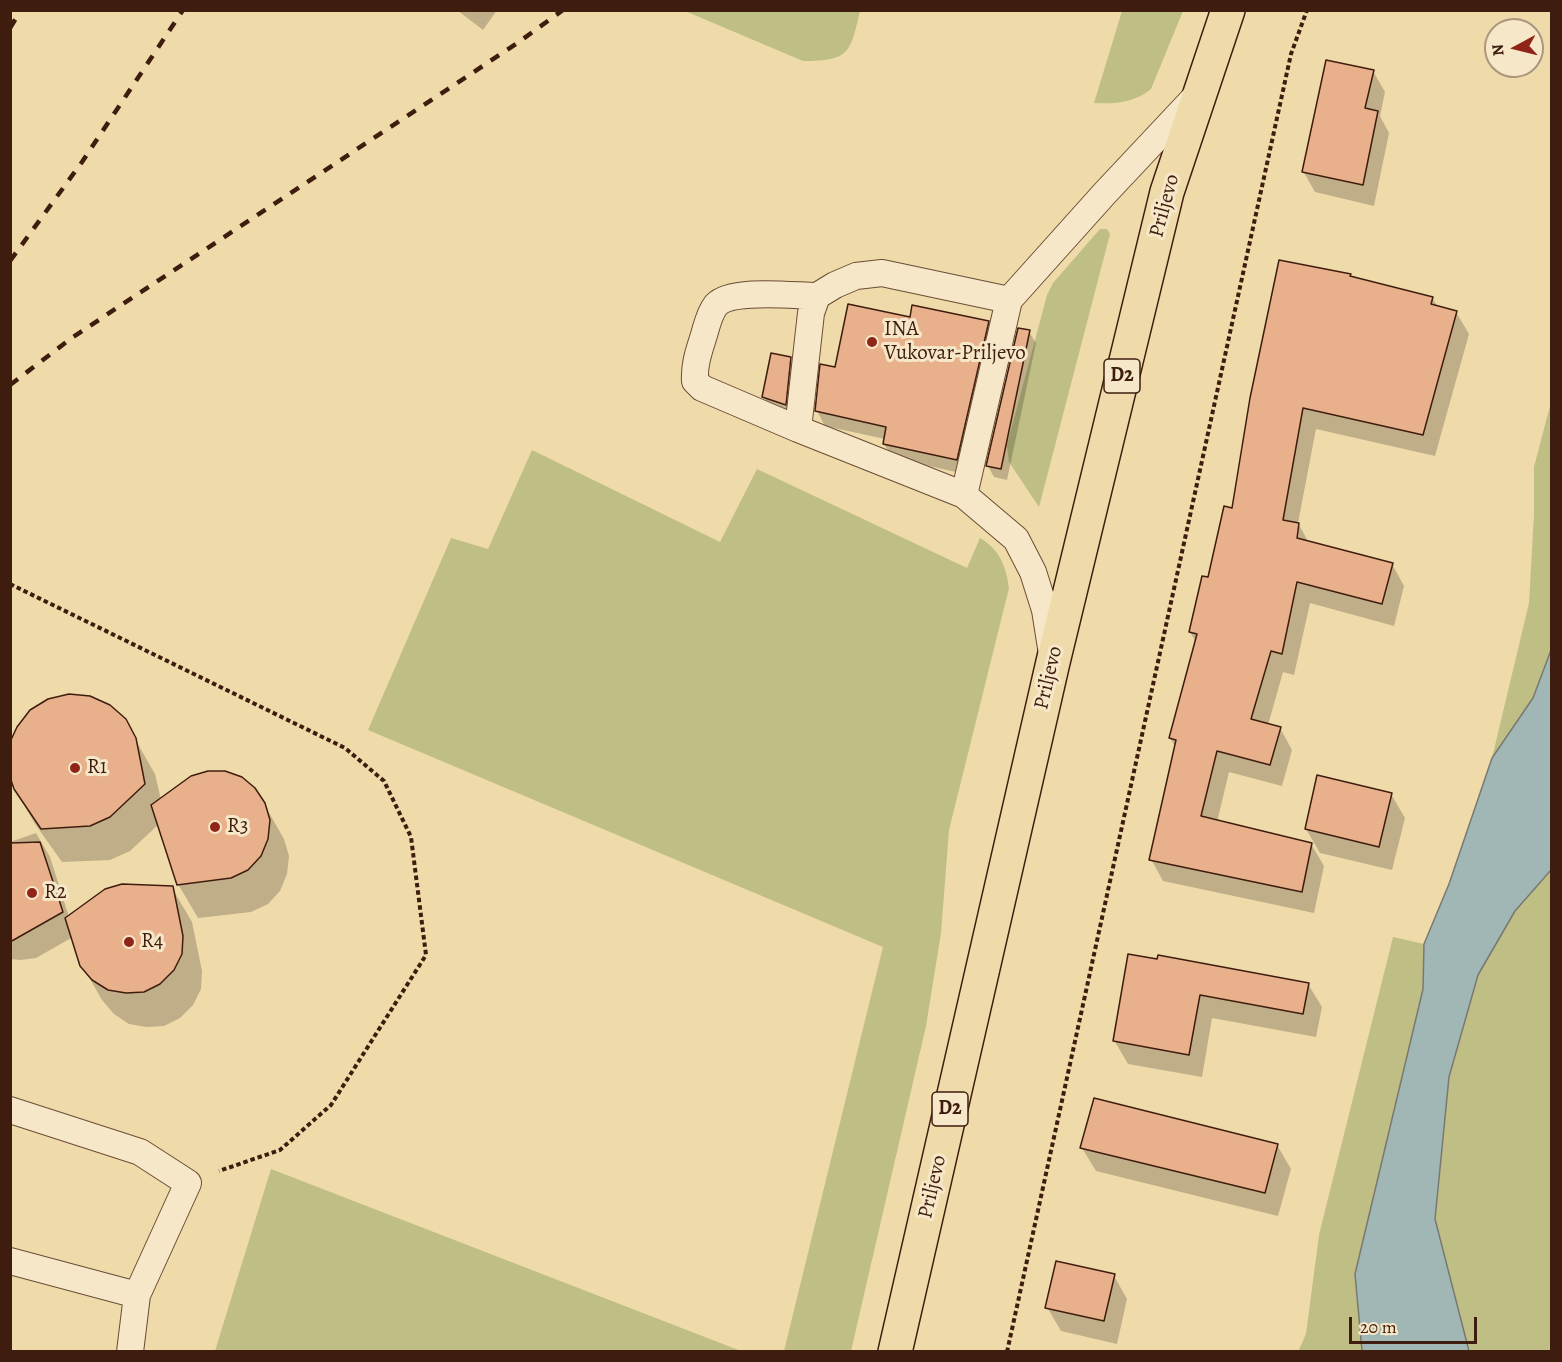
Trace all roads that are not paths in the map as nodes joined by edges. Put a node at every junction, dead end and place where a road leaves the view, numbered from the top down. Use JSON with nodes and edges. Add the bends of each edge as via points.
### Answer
{"nodes":[{"id":1,"x":1228,"y":10,"type":"edge"},
{"id":2,"x":1200,"y":92,"type":"junction"},
{"id":3,"x":817,"y":296,"type":"junction"},
{"id":4,"x":1009,"y":300,"type":"junction"},
{"id":5,"x":798,"y":429,"type":"junction"},
{"id":6,"x":964,"y":495,"type":"junction"},
{"id":7,"x":1053,"y":662,"type":"junction"},
{"id":8,"x":10,"y":1110,"type":"edge"},
{"id":9,"x":10,"y":1261,"type":"edge"},
{"id":10,"x":137,"y":1294,"type":"junction"},
{"id":11,"x":130,"y":1352,"type":"edge"},
{"id":12,"x":895,"y":1352,"type":"edge"}],
"edges":[{"from":1,"to":2,"type":"main road","name":"Priljevo","number":"D2"},
{"from":2,"to":4,"type":"lane"},
{"from":2,"to":7,"type":"main road","name":"Priljevo","number":"D2","via":[[1167,192]]},
{"from":3,"to":4,"type":"lane","via":[[856,276],[882,273]]},
{"from":3,"to":5,"type":"lane","via":[[811,313]]},
{"from":3,"to":5,"type":"lane","via":[[745,295],[718,303],[694,366],[695,381],[702,388]]},
{"from":4,"to":6,"type":"lane"},
{"from":5,"to":6,"type":"lane"},
{"from":6,"to":7,"type":"lane","via":[[1016,539],[1033,572],[1045,610]]},
{"from":7,"to":12,"type":"main road","name":"Priljevo","number":"D2"},
{"from":8,"to":10,"type":"lane","via":[[140,1152],[188,1183]]},
{"from":9,"to":10,"type":"lane"},
{"from":10,"to":11,"type":"lane"}]}
